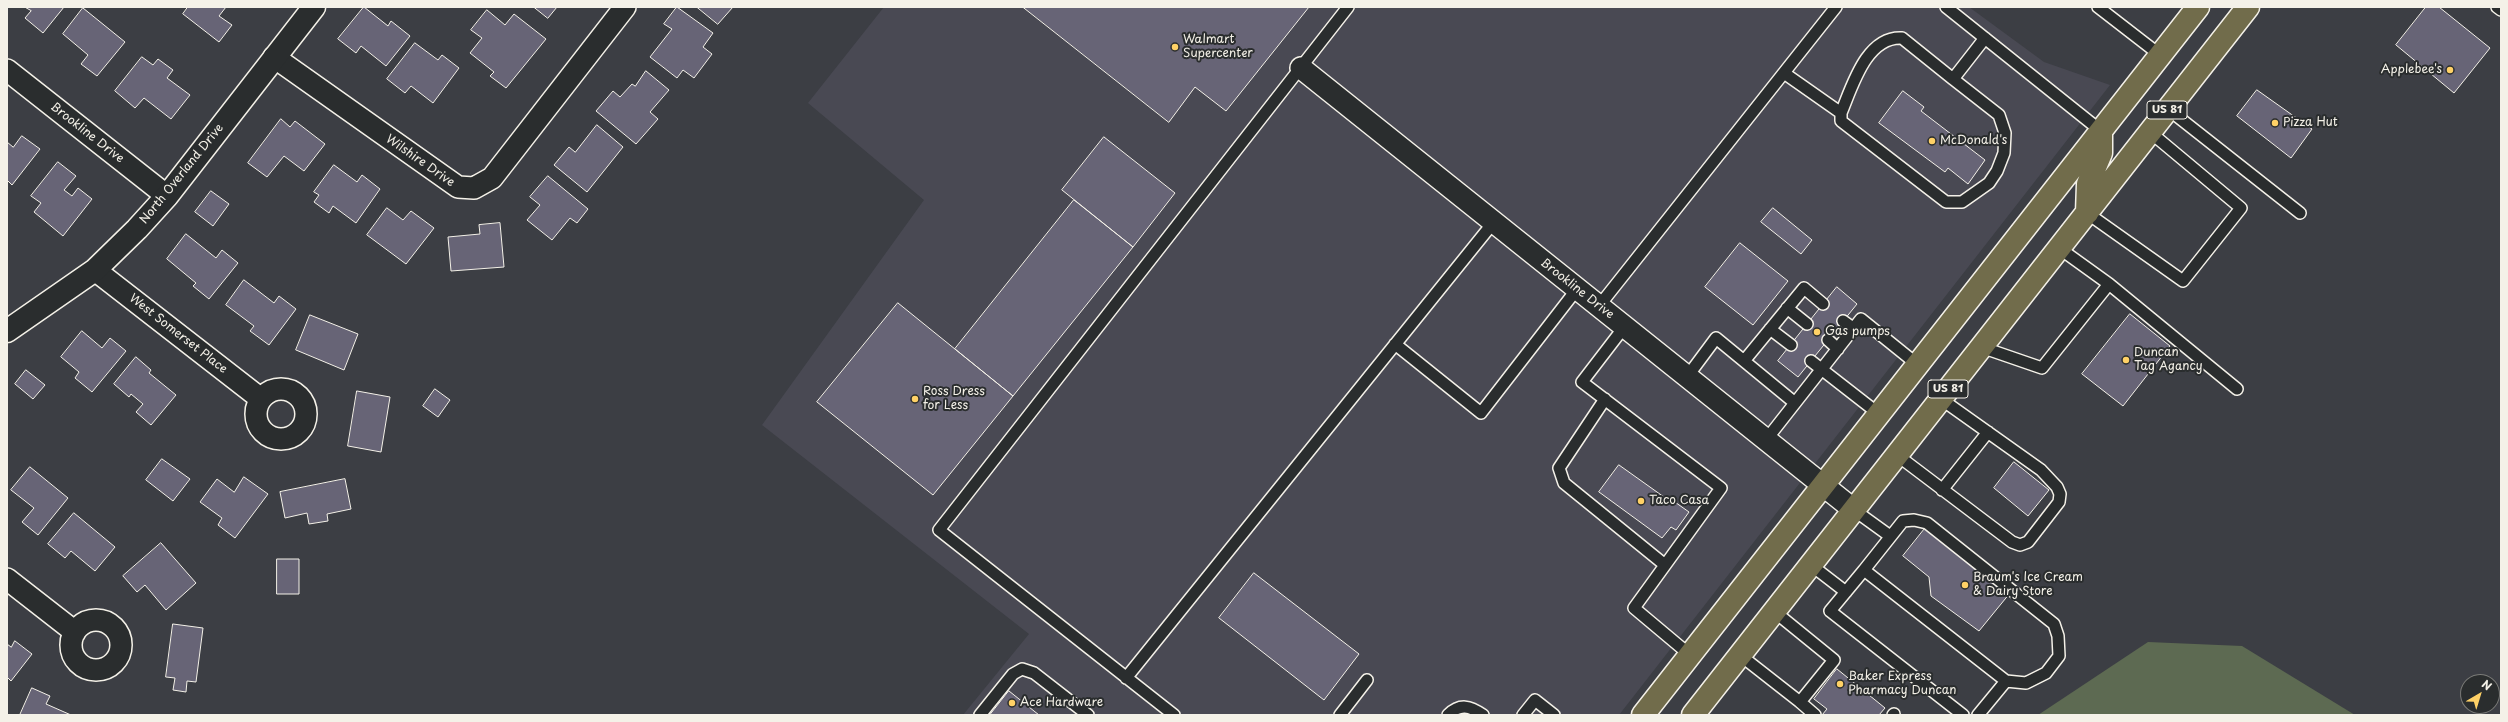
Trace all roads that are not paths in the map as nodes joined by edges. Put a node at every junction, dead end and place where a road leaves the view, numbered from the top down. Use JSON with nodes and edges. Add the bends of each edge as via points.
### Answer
{"nodes":[{"id":1,"x":314,"y":7,"type":"edge"},
{"id":2,"x":625,"y":7,"type":"edge"},
{"id":3,"x":1348,"y":7,"type":"edge"},
{"id":4,"x":1836,"y":7,"type":"edge"},
{"id":5,"x":1946,"y":7,"type":"edge"},
{"id":6,"x":2198,"y":7,"type":"edge"},
{"id":7,"x":2248,"y":7,"type":"edge"},
{"id":8,"x":2497,"y":7,"type":"edge"},
{"id":9,"x":2104,"y":9,"type":"edge"},
{"id":10,"x":2501,"y":10,"type":"edge"},
{"id":11,"x":1985,"y":38,"type":"junction"},
{"id":12,"x":2160,"y":55,"type":"junction"},
{"id":13,"x":274,"y":57,"type":"junction"},
{"id":14,"x":1301,"y":68,"type":"junction"},
{"id":15,"x":7,"y":70,"type":"edge"},
{"id":16,"x":1784,"y":73,"type":"junction"},
{"id":17,"x":1953,"y":79,"type":"junction"},
{"id":18,"x":2168,"y":109,"type":"junction"},
{"id":19,"x":1841,"y":113,"type":"junction"},
{"id":20,"x":2101,"y":131,"type":"junction"},
{"id":21,"x":2150,"y":132,"type":"junction"},
{"id":22,"x":168,"y":196,"type":"junction"},
{"id":23,"x":2086,"y":213,"type":"junction"},
{"id":24,"x":2300,"y":213,"type":"dead end"},
{"id":25,"x":1493,"y":223,"type":"junction"},
{"id":26,"x":2059,"y":248,"type":"junction"},
{"id":27,"x":94,"y":270,"type":"junction"},
{"id":28,"x":2109,"y":284,"type":"junction"},
{"id":29,"x":1577,"y":289,"type":"junction"},
{"id":30,"x":1823,"y":304,"type":"dead end"},
{"id":31,"x":1599,"y":306,"type":"junction"},
{"id":32,"x":1787,"y":308,"type":"junction"},
{"id":33,"x":1844,"y":321,"type":"dead end"},
{"id":34,"x":1807,"y":324,"type":"dead end"},
{"id":35,"x":1625,"y":326,"type":"junction"},
{"id":36,"x":1770,"y":329,"type":"junction"},
{"id":37,"x":1854,"y":329,"type":"junction"},
{"id":38,"x":7,"y":331,"type":"edge"},
{"id":39,"x":1828,"y":340,"type":"dead end"},
{"id":40,"x":1395,"y":344,"type":"junction"},
{"id":41,"x":1791,"y":345,"type":"dead end"},
{"id":42,"x":1981,"y":347,"type":"junction"},
{"id":43,"x":1838,"y":349,"type":"junction"},
{"id":44,"x":1744,"y":361,"type":"junction"},
{"id":45,"x":1811,"y":361,"type":"dead end"},
{"id":46,"x":1918,"y":364,"type":"junction"},
{"id":47,"x":1821,"y":369,"type":"junction"},
{"id":48,"x":1687,"y":376,"type":"junction"},
{"id":49,"x":2237,"y":390,"type":"dead end"},
{"id":50,"x":261,"y":399,"type":"dead end"},
{"id":51,"x":1605,"y":399,"type":"junction"},
{"id":52,"x":1941,"y":399,"type":"junction"},
{"id":53,"x":1795,"y":403,"type":"junction"},
{"id":54,"x":1879,"y":414,"type":"junction"},
{"id":55,"x":1988,"y":432,"type":"junction"},
{"id":56,"x":1766,"y":440,"type":"junction"},
{"id":57,"x":1897,"y":455,"type":"junction"},
{"id":58,"x":1823,"y":486,"type":"junction"},
{"id":59,"x":1942,"y":490,"type":"junction"},
{"id":60,"x":1854,"y":510,"type":"junction"},
{"id":61,"x":1890,"y":536,"type":"junction"},
{"id":62,"x":1665,"y":565,"type":"junction"},
{"id":63,"x":1811,"y":565,"type":"junction"},
{"id":64,"x":1864,"y":570,"type":"junction"},
{"id":65,"x":7,"y":579,"type":"edge"},
{"id":66,"x":1846,"y":592,"type":"junction"},
{"id":67,"x":1774,"y":612,"type":"junction"},
{"id":68,"x":75,"y":632,"type":"dead end"},
{"id":69,"x":1690,"y":655,"type":"junction"},
{"id":70,"x":1740,"y":655,"type":"junction"},
{"id":71,"x":1126,"y":678,"type":"junction"},
{"id":72,"x":1367,"y":680,"type":"dead end"},
{"id":73,"x":2006,"y":681,"type":"junction"},
{"id":74,"x":1800,"y":702,"type":"junction"},
{"id":75,"x":980,"y":715,"type":"edge"},
{"id":76,"x":1088,"y":715,"type":"edge"},
{"id":77,"x":1174,"y":715,"type":"edge"},
{"id":78,"x":1340,"y":715,"type":"edge"},
{"id":79,"x":1448,"y":715,"type":"edge"},
{"id":80,"x":1483,"y":715,"type":"edge"},
{"id":81,"x":1523,"y":715,"type":"edge"},
{"id":82,"x":1554,"y":715,"type":"edge"},
{"id":83,"x":1643,"y":715,"type":"edge"},
{"id":84,"x":1694,"y":715,"type":"edge"},
{"id":85,"x":1815,"y":715,"type":"edge"},
{"id":86,"x":1963,"y":715,"type":"edge"},
{"id":87,"x":1978,"y":715,"type":"edge"}],
"edges":[{"from":1,"to":13,"type":"street","name":"North Overland Drive"},
{"from":2,"to":13,"type":"street","name":"Wilshire Drive","via":[[492,178],[474,188],[458,188]]},
{"from":3,"to":14,"type":"lane"},
{"from":4,"to":16,"type":"lane"},
{"from":5,"to":11,"type":"lane"},
{"from":6,"to":12,"type":"main road","number":"US 81"},
{"from":7,"to":18,"type":"main road","number":"US 81"},
{"from":8,"to":10,"type":"lane"},
{"from":9,"to":12,"type":"lane"},
{"from":11,"to":17,"type":"lane"},
{"from":11,"to":20,"type":"lane"},
{"from":12,"to":20,"type":"main road","number":"US 81"},
{"from":13,"to":22,"type":"street","name":"North Overland Drive"},
{"from":14,"to":25,"type":"street","name":"Brookline Drive"},
{"from":14,"to":71,"type":"lane","via":[[939,530]]},
{"from":15,"to":22,"type":"street","name":"Brookline Drive"},
{"from":16,"to":19,"type":"lane"},
{"from":16,"to":31,"type":"lane"},
{"from":17,"to":19,"type":"lane","via":[[1902,38],[1892,37],[1879,45],[1866,59]]},
{"from":17,"to":19,"type":"lane","via":[[1998,115],[2005,133],[2004,153],[1997,171],[1989,183],[1962,202],[1946,202],[1841,121]]},
{"from":18,"to":21,"type":"main road","number":"US 81"},
{"from":18,"to":24,"type":"lane"},
{"from":20,"to":23,"type":"main road","via":[[2101,153],[2088,184]]},
{"from":20,"to":46,"type":"main road","number":"US 81"},
{"from":21,"to":23,"type":"main road","number":"US 81"},
{"from":21,"to":23,"type":"lane","via":[[2241,208],[2183,281]]},
{"from":22,"to":27,"type":"street","name":"North Overland Drive","via":[[137,230]]},
{"from":23,"to":26,"type":"main road","number":"US 81"},
{"from":25,"to":29,"type":"street","name":"Brookline Drive"},
{"from":25,"to":40,"type":"lane"},
{"from":26,"to":28,"type":"lane"},
{"from":26,"to":42,"type":"main road","number":"US 81"},
{"from":27,"to":38,"type":"street","name":"North Overland Drive"},
{"from":27,"to":50,"type":"street","name":"West Somerset Place"},
{"from":28,"to":42,"type":"lane","via":[[2042,368]]},
{"from":28,"to":49,"type":"lane"},
{"from":29,"to":31,"type":"street","name":"Brookline Drive"},
{"from":29,"to":40,"type":"lane","via":[[1481,413]]},
{"from":30,"to":32,"type":"lane","via":[[1804,288]]},
{"from":31,"to":35,"type":"street","name":"Brookline Drive"},
{"from":32,"to":34,"type":"lane"},
{"from":32,"to":36,"type":"lane"},
{"from":33,"to":37,"type":"lane"},
{"from":35,"to":48,"type":"street","name":"Brookline Drive"},
{"from":35,"to":51,"type":"lane","via":[[1582,382]]},
{"from":36,"to":41,"type":"lane"},
{"from":36,"to":44,"type":"lane"},
{"from":37,"to":43,"type":"lane"},
{"from":37,"to":46,"type":"lane","via":[[1861,319]]},
{"from":39,"to":43,"type":"lane"},
{"from":40,"to":71,"type":"lane"},
{"from":42,"to":52,"type":"main road","number":"US 81"},
{"from":43,"to":47,"type":"lane"},
{"from":44,"to":48,"type":"lane","via":[[1716,338]]},
{"from":44,"to":53,"type":"lane"},
{"from":45,"to":47,"type":"lane"},
{"from":46,"to":54,"type":"main road","number":"US 81"},
{"from":47,"to":53,"type":"lane"},
{"from":47,"to":54,"type":"lane"},
{"from":48,"to":56,"type":"street","name":"Brookline Drive"},
{"from":51,"to":62,"type":"lane","via":[[1559,468],[1564,482]]},
{"from":51,"to":62,"type":"lane","via":[[1721,488]]},
{"from":52,"to":55,"type":"lane"},
{"from":52,"to":57,"type":"main road","number":"US 81"},
{"from":53,"to":56,"type":"lane"},
{"from":54,"to":58,"type":"main road","number":"US 81"},
{"from":55,"to":59,"type":"lane"},
{"from":55,"to":59,"type":"lane","via":[[2041,470],[2060,494],[2059,502],[2028,542],[2020,545],[2012,542]]},
{"from":56,"to":58,"type":"street","name":"Brookline Drive"},
{"from":57,"to":59,"type":"lane"},
{"from":57,"to":60,"type":"main road","number":"US 81"},
{"from":58,"to":60,"type":"street","name":"Brookline Drive"},
{"from":58,"to":69,"type":"main road","number":"US 81"},
{"from":60,"to":61,"type":"lane"},
{"from":60,"to":63,"type":"main road","number":"US 81"},
{"from":61,"to":64,"type":"lane"},
{"from":61,"to":73,"type":"lane","via":[[1903,521],[1914,520],[1927,524],[2054,624],[2058,636],[2059,656],[2046,673],[2026,683]]},
{"from":62,"to":69,"type":"lane","via":[[1634,608]]},
{"from":63,"to":66,"type":"lane"},
{"from":63,"to":67,"type":"main road","number":"US 81"},
{"from":64,"to":66,"type":"lane"},
{"from":64,"to":73,"type":"lane"},
{"from":65,"to":68,"type":"street"},
{"from":66,"to":86,"type":"lane","via":[[1830,611]]},
{"from":67,"to":70,"type":"main road","number":"US 81"},
{"from":67,"to":74,"type":"lane","via":[[1834,660]]},
{"from":69,"to":83,"type":"main road","number":"US 81"},
{"from":70,"to":74,"type":"lane"},
{"from":70,"to":84,"type":"main road","number":"US 81"},
{"from":71,"to":77,"type":"lane"},
{"from":72,"to":78,"type":"lane"},
{"from":73,"to":87,"type":"lane"},
{"from":74,"to":85,"type":"lane"},
{"from":75,"to":76,"type":"lane","via":[[1013,674],[1022,669],[1034,673]]},
{"from":79,"to":80,"type":"lane","via":[[1457,707],[1467,706]]},
{"from":81,"to":82,"type":"lane","via":[[1535,700]]}]}
